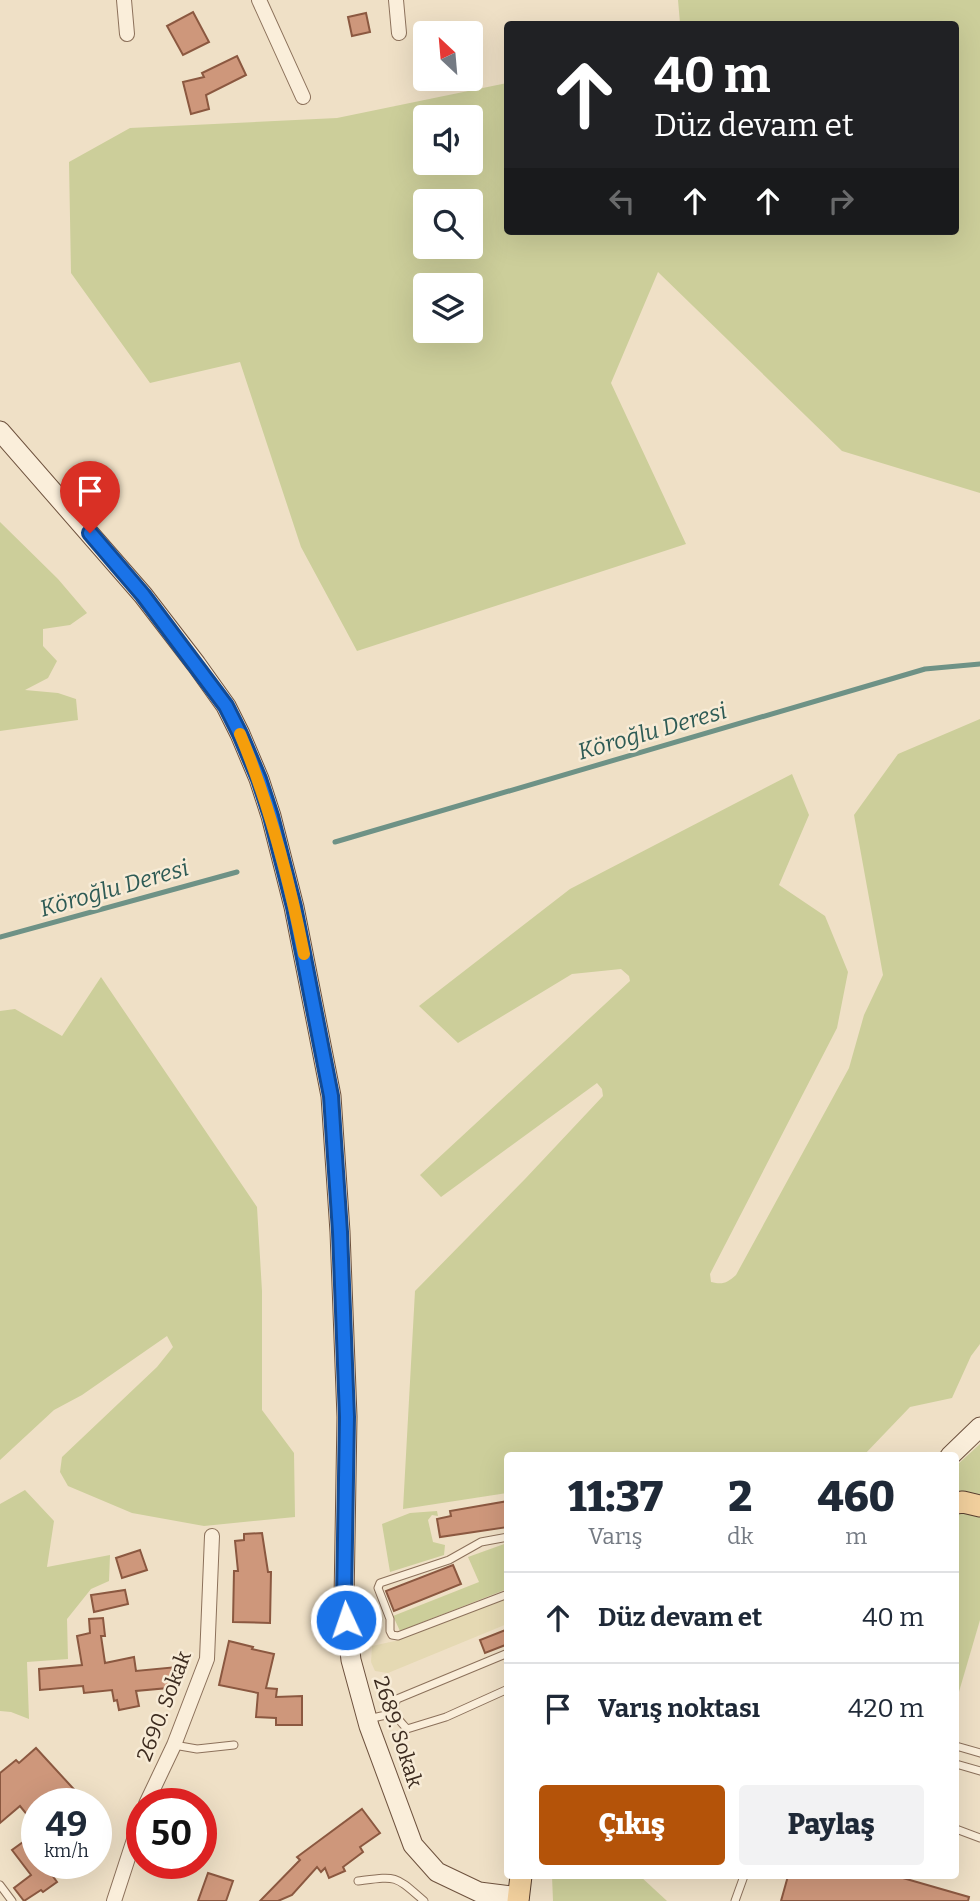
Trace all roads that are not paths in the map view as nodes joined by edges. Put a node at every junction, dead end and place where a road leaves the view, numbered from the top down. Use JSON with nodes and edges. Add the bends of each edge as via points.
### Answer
{"nodes":[{"id":1,"x":124,"y":0,"type":"edge"},
{"id":2,"x":259,"y":0,"type":"edge"},
{"id":3,"x":396,"y":0,"type":"edge"},
{"id":4,"x":399,"y":33,"type":"dead end"},
{"id":5,"x":127,"y":34,"type":"dead end"},
{"id":6,"x":303,"y":97,"type":"dead end"},
{"id":7,"x":0,"y":431,"type":"edge"},
{"id":8,"x":980,"y":1427,"type":"edge"},
{"id":9,"x":954,"y":1452,"type":"edge"},
{"id":10,"x":959,"y":1503,"type":"edge"},
{"id":11,"x":980,"y":1506,"type":"edge"},
{"id":12,"x":212,"y":1536,"type":"dead end"},
{"id":13,"x":504,"y":1538,"type":"edge"},
{"id":14,"x":504,"y":1596,"type":"edge"},
{"id":15,"x":504,"y":1655,"type":"edge"},
{"id":16,"x":504,"y":1691,"type":"edge"},
{"id":17,"x":395,"y":1713,"type":"junction"},
{"id":18,"x":367,"y":1719,"type":"junction"},
{"id":19,"x":174,"y":1745,"type":"junction"},
{"id":20,"x":234,"y":1745,"type":"dead end"},
{"id":21,"x":959,"y":1747,"type":"edge"},
{"id":22,"x":980,"y":1753,"type":"edge"},
{"id":23,"x":959,"y":1765,"type":"edge"},
{"id":24,"x":980,"y":1772,"type":"edge"},
{"id":25,"x":154,"y":1788,"type":"edge"},
{"id":26,"x":959,"y":1830,"type":"edge"},
{"id":27,"x":980,"y":1838,"type":"edge"},
{"id":28,"x":126,"y":1864,"type":"edge"},
{"id":29,"x":743,"y":1879,"type":"edge"},
{"id":30,"x":358,"y":1881,"type":"dead end"},
{"id":31,"x":0,"y":1885,"type":"edge"},
{"id":32,"x":519,"y":1891,"type":"edge"},
{"id":33,"x":12,"y":1901,"type":"edge"},
{"id":34,"x":114,"y":1901,"type":"edge"},
{"id":35,"x":424,"y":1901,"type":"edge"},
{"id":36,"x":735,"y":1901,"type":"edge"}],
"edges":[{"from":1,"to":5,"type":"street"},
{"from":2,"to":6,"type":"street"},
{"from":3,"to":4,"type":"street"},
{"from":7,"to":18,"type":"main road","name":"2689. Sokak","via":[[143,595],[226,706],[271,816],[331,1096],[347,1417],[346,1612],[351,1660]]},
{"from":8,"to":9,"type":"main road"},
{"from":10,"to":11,"type":"main road"},
{"from":12,"to":19,"type":"street","name":"2690. Sokak","via":[[207,1659]]},
{"from":13,"to":14,"type":"lane","via":[[481,1542],[449,1560],[380,1583],[378,1588],[391,1635],[398,1636]]},
{"from":15,"to":17,"type":"lane","via":[[397,1699]]},
{"from":16,"to":17,"type":"lane","via":[[407,1729]]},
{"from":17,"to":18,"type":"lane"},
{"from":18,"to":32,"type":"main road","name":"2689. Sokak","via":[[413,1845],[437,1872],[479,1892]]},
{"from":19,"to":20,"type":"lane","via":[[197,1749]]},
{"from":19,"to":25,"type":"street","name":"2690. Sokak"},
{"from":21,"to":22,"type":"lane"},
{"from":23,"to":24,"type":"lane"},
{"from":26,"to":27,"type":"lane"},
{"from":28,"to":34,"type":"street"},
{"from":29,"to":36,"type":"lane"},
{"from":30,"to":35,"type":"lane","via":[[400,1880]]},
{"from":31,"to":33,"type":"lane"}]}
